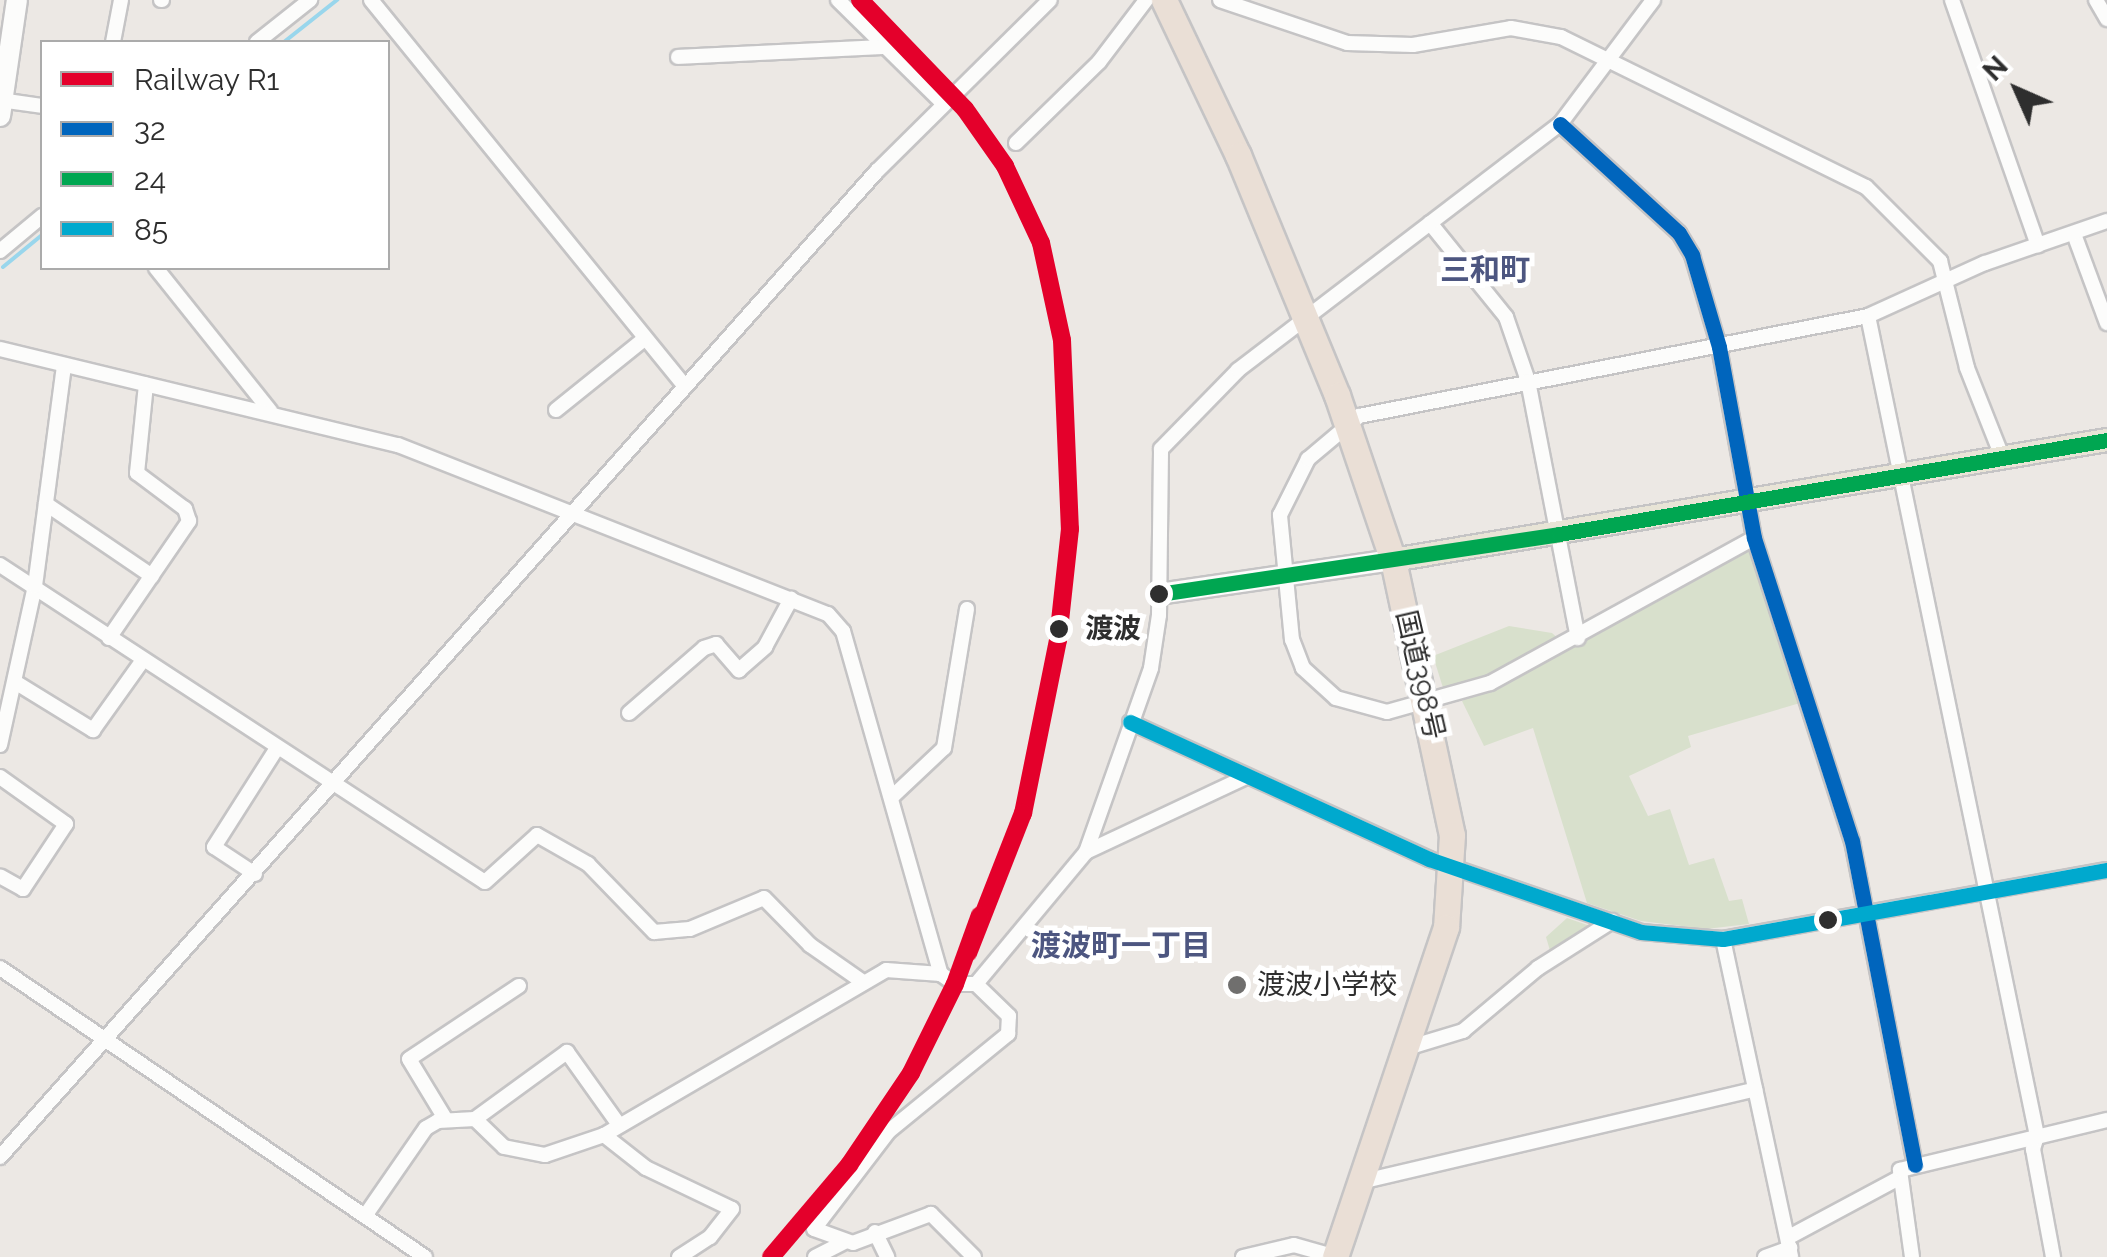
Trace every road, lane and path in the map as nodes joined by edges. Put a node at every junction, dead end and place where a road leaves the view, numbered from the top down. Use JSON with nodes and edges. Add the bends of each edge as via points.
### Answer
{"nodes":[{"id":1,"x":16,"y":0,"type":"edge"},
{"id":2,"x":120,"y":0,"type":"edge"},
{"id":3,"x":310,"y":0,"type":"edge"},
{"id":4,"x":371,"y":0,"type":"edge"},
{"id":5,"x":838,"y":0,"type":"edge"},
{"id":6,"x":1050,"y":0,"type":"edge"},
{"id":7,"x":1146,"y":0,"type":"edge"},
{"id":8,"x":1164,"y":0,"type":"edge"},
{"id":9,"x":1220,"y":0,"type":"edge"},
{"id":10,"x":1653,"y":0,"type":"edge"},
{"id":11,"x":1952,"y":0,"type":"edge"},
{"id":12,"x":2096,"y":0,"type":"edge"},
{"id":13,"x":2106,"y":16,"type":"edge"},
{"id":14,"x":396,"y":31,"type":"junction"},
{"id":15,"x":113,"y":40,"type":"edge"},
{"id":16,"x":260,"y":40,"type":"edge"},
{"id":17,"x":385,"y":40,"type":"edge"},
{"id":18,"x":886,"y":47,"type":"junction"},
{"id":19,"x":678,"y":57,"type":"dead end"},
{"id":20,"x":1610,"y":59,"type":"junction"},
{"id":21,"x":944,"y":104,"type":"junction"},
{"id":22,"x":1,"y":106,"type":"edge"},
{"id":23,"x":40,"y":106,"type":"edge"},
{"id":24,"x":1560,"y":124,"type":"junction"},
{"id":25,"x":1016,"y":143,"type":"dead end"},
{"id":26,"x":40,"y":218,"type":"edge"},
{"id":27,"x":2107,"y":221,"type":"edge"},
{"id":28,"x":1430,"y":224,"type":"junction"},
{"id":29,"x":2074,"y":234,"type":"junction"},
{"id":30,"x":2038,"y":245,"type":"junction"},
{"id":31,"x":0,"y":251,"type":"edge"},
{"id":32,"x":158,"y":270,"type":"edge"},
{"id":33,"x":1947,"y":278,"type":"junction"},
{"id":34,"x":1868,"y":316,"type":"junction"},
{"id":35,"x":1307,"y":320,"type":"junction"},
{"id":36,"x":2107,"y":323,"type":"edge"},
{"id":37,"x":643,"y":340,"type":"junction"},
{"id":38,"x":1720,"y":347,"type":"junction"},
{"id":39,"x":0,"y":348,"type":"edge"},
{"id":40,"x":64,"y":366,"type":"junction"},
{"id":41,"x":1528,"y":381,"type":"junction"},
{"id":42,"x":146,"y":384,"type":"junction"},
{"id":43,"x":685,"y":387,"type":"junction"},
{"id":44,"x":556,"y":410,"type":"dead end"},
{"id":45,"x":271,"y":412,"type":"junction"},
{"id":46,"x":1346,"y":422,"type":"junction"},
{"id":47,"x":2107,"y":440,"type":"edge"},
{"id":48,"x":2002,"y":460,"type":"junction"},
{"id":49,"x":1898,"y":478,"type":"junction"},
{"id":50,"x":1750,"y":502,"type":"junction"},
{"id":51,"x":46,"y":504,"type":"junction"},
{"id":52,"x":576,"y":513,"type":"junction"},
{"id":53,"x":1559,"y":534,"type":"junction"},
{"id":54,"x":1754,"y":538,"type":"junction"},
{"id":55,"x":1393,"y":560,"type":"junction"},
{"id":56,"x":0,"y":565,"type":"edge"},
{"id":57,"x":152,"y":576,"type":"junction"},
{"id":58,"x":1283,"y":576,"type":"junction"},
{"id":59,"x":35,"y":586,"type":"junction"},
{"id":60,"x":1159,"y":594,"type":"junction"},
{"id":61,"x":791,"y":600,"type":"junction"},
{"id":62,"x":967,"y":609,"type":"dead end"},
{"id":63,"x":109,"y":638,"type":"junction"},
{"id":64,"x":1578,"y":638,"type":"junction"},
{"id":65,"x":142,"y":660,"type":"junction"},
{"id":66,"x":15,"y":682,"type":"junction"},
{"id":67,"x":1428,"y":705,"type":"junction"},
{"id":68,"x":630,"y":713,"type":"dead end"},
{"id":69,"x":1130,"y":722,"type":"junction"},
{"id":70,"x":0,"y":745,"type":"edge"},
{"id":71,"x":277,"y":748,"type":"junction"},
{"id":72,"x":0,"y":777,"type":"edge"},
{"id":73,"x":1246,"y":777,"type":"junction"},
{"id":74,"x":334,"y":786,"type":"junction"},
{"id":75,"x":893,"y":796,"type":"junction"},
{"id":76,"x":1086,"y":852,"type":"junction"},
{"id":77,"x":1453,"y":867,"type":"junction"},
{"id":78,"x":2107,"y":870,"type":"edge"},
{"id":79,"x":254,"y":874,"type":"junction"},
{"id":80,"x":0,"y":876,"type":"edge"},
{"id":81,"x":1983,"y":890,"type":"junction"},
{"id":82,"x":1866,"y":915,"type":"junction"},
{"id":83,"x":1612,"y":922,"type":"junction"},
{"id":84,"x":1723,"y":939,"type":"junction"},
{"id":85,"x":0,"y":968,"type":"edge"},
{"id":86,"x":941,"y":974,"type":"junction"},
{"id":87,"x":863,"y":982,"type":"junction"},
{"id":88,"x":976,"y":984,"type":"junction"},
{"id":89,"x":520,"y":986,"type":"dead end"},
{"id":90,"x":106,"y":1039,"type":"junction"},
{"id":91,"x":1407,"y":1048,"type":"junction"},
{"id":92,"x":1755,"y":1089,"type":"junction"},
{"id":93,"x":475,"y":1119,"type":"junction"},
{"id":94,"x":446,"y":1120,"type":"junction"},
{"id":95,"x":2107,"y":1120,"type":"edge"},
{"id":96,"x":619,"y":1125,"type":"junction"},
{"id":97,"x":604,"y":1135,"type":"junction"},
{"id":98,"x":2035,"y":1142,"type":"junction"},
{"id":99,"x":0,"y":1157,"type":"edge"},
{"id":100,"x":1915,"y":1166,"type":"junction"},
{"id":101,"x":1897,"y":1179,"type":"junction"},
{"id":102,"x":1360,"y":1182,"type":"junction"},
{"id":103,"x":364,"y":1216,"type":"junction"},
{"id":104,"x":875,"y":1232,"type":"junction"},
{"id":105,"x":844,"y":1242,"type":"junction"},
{"id":106,"x":1790,"y":1247,"type":"edge"},
{"id":107,"x":965,"y":1255,"type":"edge"},
{"id":108,"x":425,"y":1257,"type":"edge"},
{"id":109,"x":679,"y":1257,"type":"edge"},
{"id":110,"x":815,"y":1257,"type":"edge"},
{"id":111,"x":887,"y":1257,"type":"edge"},
{"id":112,"x":1243,"y":1257,"type":"edge"},
{"id":113,"x":1336,"y":1257,"type":"edge"},
{"id":114,"x":1764,"y":1257,"type":"edge"},
{"id":115,"x":1912,"y":1257,"type":"edge"},
{"id":116,"x":2053,"y":1257,"type":"edge"}],
"edges":[{"from":1,"to":22,"type":"main road"},
{"from":2,"to":15,"type":"street"},
{"from":3,"to":16,"type":"street"},
{"from":4,"to":14,"type":"street"},
{"from":5,"to":18,"type":"street"},
{"from":6,"to":21,"type":"street"},
{"from":7,"to":25,"type":"street","via":[[1099,62]]},
{"from":8,"to":35,"type":"highway","name":"国道398号"},
{"from":9,"to":20,"type":"street","via":[[1347,43],[1413,45],[1511,28],[1562,37]]},
{"from":10,"to":20,"type":"street"},
{"from":11,"to":30,"type":"street"},
{"from":12,"to":13,"type":"street"},
{"from":14,"to":17,"type":"street"},
{"from":14,"to":37,"type":"street"},
{"from":18,"to":19,"type":"street"},
{"from":18,"to":21,"type":"street"},
{"from":20,"to":24,"type":"street"},
{"from":20,"to":33,"type":"street","via":[[1866,186],[1940,261]]},
{"from":21,"to":43,"type":"street"},
{"from":22,"to":23,"type":"street"},
{"from":24,"to":28,"type":"street"},
{"from":24,"to":38,"type":"street","via":[[1679,233]]},
{"from":26,"to":31,"type":"street"},
{"from":27,"to":29,"type":"street"},
{"from":28,"to":35,"type":"street"},
{"from":28,"to":41,"type":"street","via":[[1494,298]]},
{"from":29,"to":30,"type":"street"},
{"from":29,"to":36,"type":"street"},
{"from":30,"to":33,"type":"street"},
{"from":32,"to":45,"type":"street"},
{"from":33,"to":34,"type":"street"},
{"from":33,"to":48,"type":"street","via":[[1967,368]]},
{"from":34,"to":38,"type":"street"},
{"from":34,"to":49,"type":"street"},
{"from":35,"to":46,"type":"highway","name":"国道398号"},
{"from":35,"to":60,"type":"street","via":[[1238,370],[1160,449]]},
{"from":37,"to":43,"type":"street"},
{"from":37,"to":44,"type":"street"},
{"from":38,"to":41,"type":"street"},
{"from":38,"to":50,"type":"street"},
{"from":39,"to":40,"type":"street"},
{"from":40,"to":42,"type":"street"},
{"from":40,"to":51,"type":"street"},
{"from":41,"to":46,"type":"street"},
{"from":41,"to":53,"type":"street"},
{"from":42,"to":45,"type":"street"},
{"from":42,"to":57,"type":"street","via":[[137,474],[186,510],[189,521]]},
{"from":43,"to":52,"type":"street"},
{"from":45,"to":52,"type":"street","via":[[398,445]]},
{"from":46,"to":55,"type":"highway","name":"国道398号"},
{"from":46,"to":58,"type":"street","via":[[1290,485],[1280,515]]},
{"from":47,"to":48,"type":"main road"},
{"from":48,"to":49,"type":"main road"},
{"from":49,"to":50,"type":"main road"},
{"from":49,"to":81,"type":"street"},
{"from":50,"to":53,"type":"main road"},
{"from":50,"to":54,"type":"street"},
{"from":51,"to":57,"type":"street"},
{"from":51,"to":59,"type":"street"},
{"from":52,"to":61,"type":"street"},
{"from":52,"to":74,"type":"street"},
{"from":53,"to":55,"type":"main road"},
{"from":53,"to":64,"type":"street"},
{"from":54,"to":64,"type":"street"},
{"from":54,"to":82,"type":"street","via":[[1852,841]]},
{"from":55,"to":58,"type":"main road"},
{"from":55,"to":67,"type":"highway","name":"国道398号"},
{"from":56,"to":59,"type":"street"},
{"from":57,"to":63,"type":"street"},
{"from":58,"to":60,"type":"main road"},
{"from":58,"to":67,"type":"street","via":[[1292,640],[1315,683],[1366,710]]},
{"from":59,"to":63,"type":"street"},
{"from":59,"to":66,"type":"street"},
{"from":60,"to":69,"type":"street","via":[[1151,668]]},
{"from":61,"to":68,"type":"street","via":[[764,646],[739,670],[716,644],[704,648]]},
{"from":61,"to":75,"type":"street","via":[[828,614],[843,631]]},
{"from":62,"to":75,"type":"street","via":[[944,748]]},
{"from":63,"to":65,"type":"street"},
{"from":64,"to":67,"type":"street","via":[[1490,683]]},
{"from":65,"to":66,"type":"street","via":[[93,730]]},
{"from":65,"to":71,"type":"street"},
{"from":66,"to":70,"type":"street"},
{"from":67,"to":77,"type":"highway","name":"国道398号"},
{"from":69,"to":73,"type":"street"},
{"from":69,"to":76,"type":"street"},
{"from":71,"to":74,"type":"street"},
{"from":71,"to":79,"type":"street","via":[[214,848]]},
{"from":72,"to":80,"type":"street","via":[[66,824],[30,884],[17,888]]},
{"from":73,"to":76,"type":"street"},
{"from":73,"to":77,"type":"street"},
{"from":74,"to":79,"type":"street"},
{"from":74,"to":87,"type":"street","via":[[485,882],[537,835],[588,864],[654,932],[690,929],[764,898],[810,945]]},
{"from":75,"to":86,"type":"street"},
{"from":76,"to":88,"type":"street"},
{"from":77,"to":83,"type":"street"},
{"from":77,"to":91,"type":"highway","name":"国道398号","via":[[1446,927]]},
{"from":78,"to":81,"type":"street"},
{"from":79,"to":90,"type":"street"},
{"from":81,"to":82,"type":"street"},
{"from":81,"to":98,"type":"street"},
{"from":82,"to":84,"type":"street"},
{"from":82,"to":100,"type":"street"},
{"from":83,"to":84,"type":"street","via":[[1641,932]]},
{"from":83,"to":91,"type":"street","via":[[1538,968],[1464,1031]]},
{"from":84,"to":92,"type":"street"},
{"from":85,"to":90,"type":"street"},
{"from":86,"to":87,"type":"street","via":[[886,970]]},
{"from":86,"to":88,"type":"street","via":[[959,985]]},
{"from":87,"to":96,"type":"street"},
{"from":88,"to":105,"type":"street","via":[[1009,1016],[1008,1034],[889,1131],[829,1207],[816,1234]]},
{"from":89,"to":94,"type":"street","via":[[409,1059]]},
{"from":90,"to":99,"type":"street"},
{"from":90,"to":103,"type":"street"},
{"from":91,"to":102,"type":"highway","name":"国道398号"},
{"from":92,"to":102,"type":"street"},
{"from":92,"to":106,"type":"street"},
{"from":93,"to":94,"type":"street"},
{"from":93,"to":96,"type":"street","via":[[567,1052]]},
{"from":93,"to":97,"type":"street","via":[[504,1146],[545,1154]]},
{"from":94,"to":103,"type":"street","via":[[426,1128]]},
{"from":95,"to":98,"type":"street"},
{"from":96,"to":97,"type":"street"},
{"from":97,"to":109,"type":"street","via":[[646,1168],[732,1209],[710,1236]]},
{"from":98,"to":100,"type":"street"},
{"from":98,"to":116,"type":"street"},
{"from":100,"to":101,"type":"street","via":[[1900,1170]]},
{"from":101,"to":106,"type":"street"},
{"from":101,"to":115,"type":"street"},
{"from":102,"to":113,"type":"highway","name":"国道398号"},
{"from":103,"to":108,"type":"street"},
{"from":104,"to":105,"type":"street"},
{"from":104,"to":107,"type":"street","via":[[931,1214]]},
{"from":104,"to":111,"type":"street"},
{"from":105,"to":110,"type":"street"},
{"from":106,"to":114,"type":"street"},
{"from":112,"to":113,"type":"street","via":[[1294,1244]]}]}
